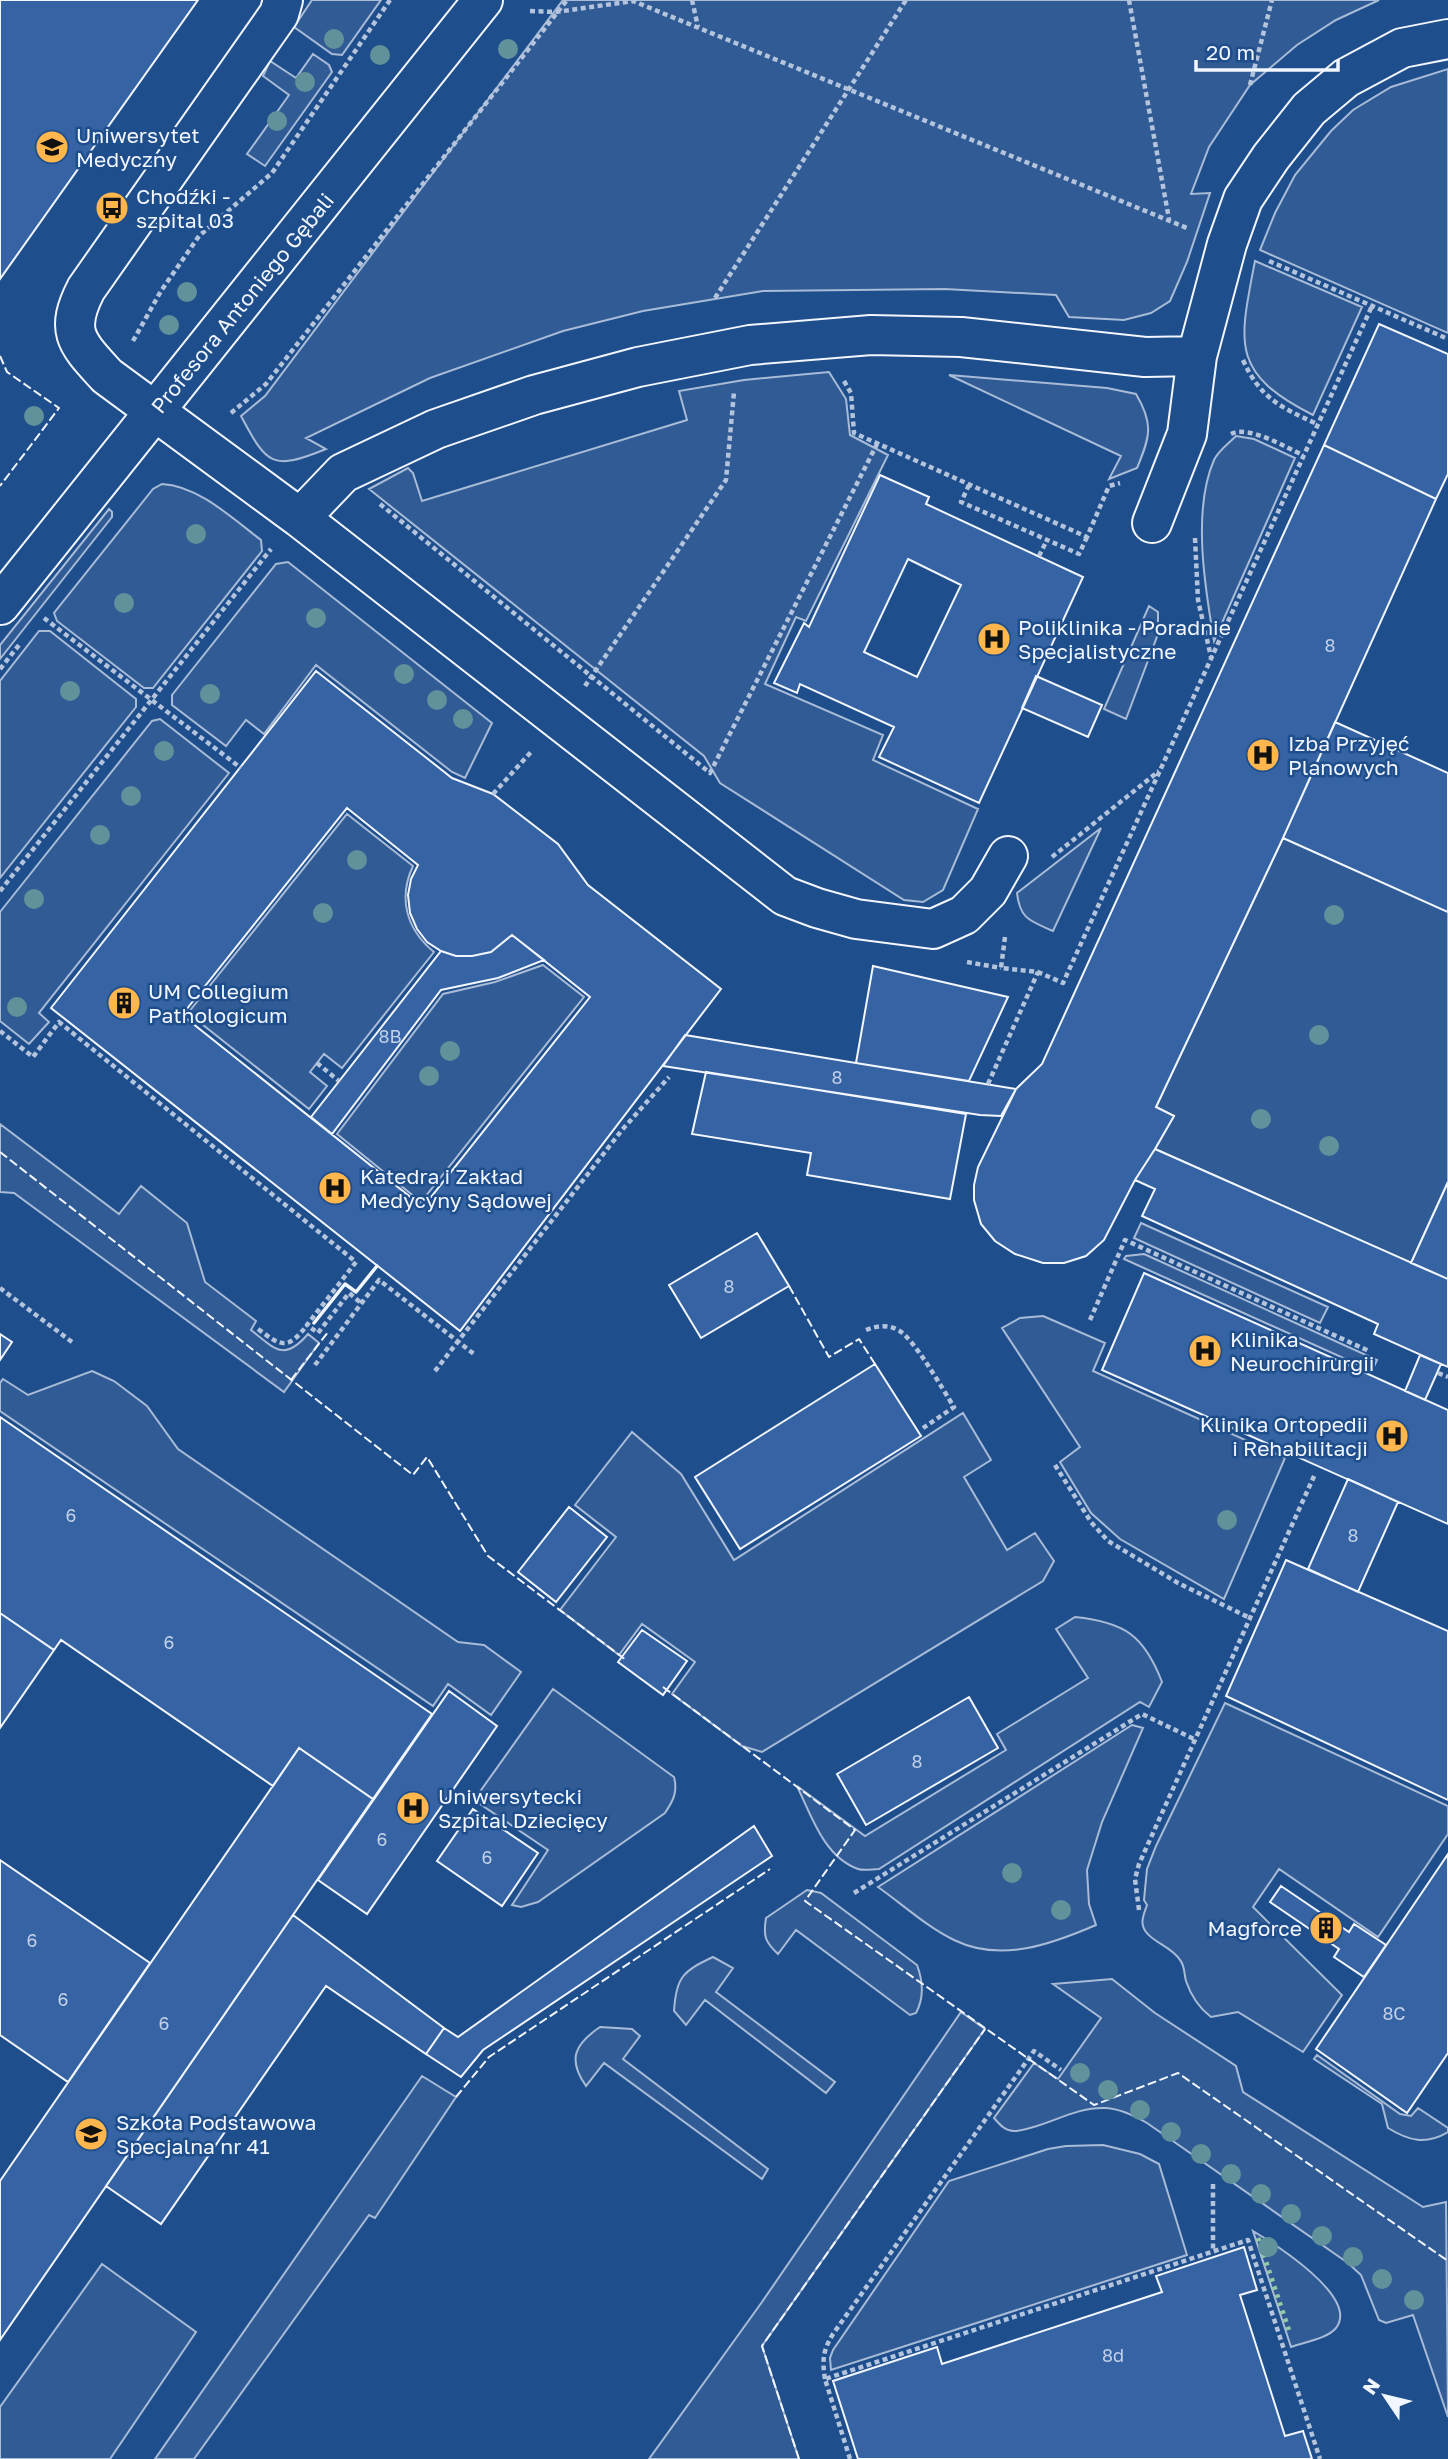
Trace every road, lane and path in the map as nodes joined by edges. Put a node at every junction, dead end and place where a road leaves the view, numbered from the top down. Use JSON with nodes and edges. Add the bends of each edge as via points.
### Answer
{"nodes":[{"id":1,"x":283,"y":0,"type":"edge"},
{"id":2,"x":390,"y":0,"type":"edge"},
{"id":3,"x":483,"y":0,"type":"edge"},
{"id":4,"x":566,"y":0,"type":"edge"},
{"id":5,"x":692,"y":0,"type":"edge"},
{"id":6,"x":906,"y":0,"type":"edge"},
{"id":7,"x":1129,"y":0,"type":"edge"},
{"id":8,"x":1272,"y":0,"type":"edge"},
{"id":9,"x":530,"y":11,"type":"dead end"},
{"id":10,"x":556,"y":12,"type":"junction"},
{"id":11,"x":698,"y":27,"type":"junction"},
{"id":12,"x":1448,"y":39,"type":"edge"},
{"id":13,"x":1250,"y":85,"type":"dead end"},
{"id":14,"x":850,"y":89,"type":"junction"},
{"id":15,"x":1169,"y":220,"type":"junction"},
{"id":16,"x":1227,"y":244,"type":"junction"},
{"id":17,"x":715,"y":298,"type":"dead end"},
{"id":18,"x":1372,"y":306,"type":"junction"},
{"id":19,"x":1448,"y":338,"type":"edge"},
{"id":20,"x":1238,"y":351,"type":"dead end"},
{"id":21,"x":1198,"y":356,"type":"junction"},
{"id":22,"x":839,"y":374,"type":"dead end"},
{"id":23,"x":107,"y":376,"type":"junction"},
{"id":24,"x":734,"y":388,"type":"dead end"},
{"id":25,"x":155,"y":412,"type":"junction"},
{"id":26,"x":234,"y":423,"type":"dead end"},
{"id":27,"x":1317,"y":424,"type":"junction"},
{"id":28,"x":877,"y":444,"type":"junction"},
{"id":29,"x":342,"y":473,"type":"junction"},
{"id":30,"x":1122,"y":482,"type":"dead end"},
{"id":31,"x":969,"y":485,"type":"junction"},
{"id":32,"x":300,"y":518,"type":"junction"},
{"id":33,"x":1152,"y":523,"type":"dead end"},
{"id":34,"x":1195,"y":535,"type":"dead end"},
{"id":35,"x":1087,"y":537,"type":"junction"},
{"id":36,"x":1047,"y":540,"type":"junction"},
{"id":37,"x":1039,"y":556,"type":"dead end"},
{"id":38,"x":0,"y":605,"type":"edge"},
{"id":39,"x":42,"y":616,"type":"dead end"},
{"id":40,"x":1211,"y":659,"type":"junction"},
{"id":41,"x":593,"y":676,"type":"junction"},
{"id":42,"x":152,"y":701,"type":"junction"},
{"id":43,"x":557,"y":720,"type":"junction"},
{"id":44,"x":241,"y":768,"type":"dead end"},
{"id":45,"x":1158,"y":771,"type":"junction"},
{"id":46,"x":494,"y":794,"type":"dead end"},
{"id":47,"x":1025,"y":861,"type":"joint"},
{"id":48,"x":0,"y":891,"type":"edge"},
{"id":49,"x":1006,"y":929,"type":"dead end"},
{"id":50,"x":1038,"y":972,"type":"junction"},
{"id":51,"x":0,"y":1031,"type":"edge"},
{"id":52,"x":317,"y":1063,"type":"dead end"},
{"id":53,"x":669,"y":1077,"type":"dead end"},
{"id":54,"x":339,"y":1081,"type":"dead end"},
{"id":55,"x":988,"y":1084,"type":"dead end"},
{"id":56,"x":0,"y":1288,"type":"edge"},
{"id":57,"x":361,"y":1303,"type":"junction"},
{"id":58,"x":1090,"y":1320,"type":"dead end"},
{"id":59,"x":307,"y":1325,"type":"junction"},
{"id":60,"x":258,"y":1329,"type":"dead end"},
{"id":61,"x":866,"y":1330,"type":"dead end"},
{"id":62,"x":458,"y":1341,"type":"junction"},
{"id":63,"x":72,"y":1342,"type":"dead end"},
{"id":64,"x":1369,"y":1351,"type":"dead end"},
{"id":65,"x":474,"y":1354,"type":"dead end"},
{"id":66,"x":315,"y":1365,"type":"dead end"},
{"id":67,"x":435,"y":1371,"type":"dead end"},
{"id":68,"x":1438,"y":1373,"type":"dead end"},
{"id":69,"x":1448,"y":1377,"type":"edge"},
{"id":70,"x":923,"y":1428,"type":"dead end"},
{"id":71,"x":1055,"y":1465,"type":"dead end"},
{"id":72,"x":1315,"y":1474,"type":"dead end"},
{"id":73,"x":1250,"y":1618,"type":"junction"},
{"id":74,"x":1196,"y":1740,"type":"junction"},
{"id":75,"x":854,"y":1893,"type":"dead end"},
{"id":76,"x":1139,"y":1910,"type":"dead end"},
{"id":77,"x":1061,"y":2070,"type":"dead end"},
{"id":78,"x":1213,"y":2184,"type":"dead end"},
{"id":79,"x":1213,"y":2251,"type":"junction"},
{"id":80,"x":825,"y":2379,"type":"junction"},
{"id":81,"x":850,"y":2459,"type":"edge"},
{"id":82,"x":1320,"y":2459,"type":"edge"}],
"edges":[{"from":1,"to":23,"type":"street","via":[[279,14],[86,289],[76,310],[75,334]]},
{"from":2,"to":23,"type":"path","via":[[272,173],[198,236]]},
{"from":3,"to":25,"type":"street","name":"Profesora Antoniego Gębali"},
{"from":4,"to":10,"type":"path"},
{"from":5,"to":11,"type":"path"},
{"from":6,"to":14,"type":"path"},
{"from":7,"to":15,"type":"path"},
{"from":8,"to":13,"type":"path"},
{"from":9,"to":10,"type":"path"},
{"from":10,"to":11,"type":"path","via":[[633,1]]},
{"from":10,"to":26,"type":"path","via":[[266,384],[230,412]]},
{"from":11,"to":14,"type":"path"},
{"from":12,"to":16,"type":"street","via":[[1402,48],[1346,78],[1309,109],[1243,199]]},
{"from":14,"to":15,"type":"path"},
{"from":14,"to":17,"type":"path"},
{"from":15,"to":16,"type":"path"},
{"from":16,"to":18,"type":"path"},
{"from":16,"to":21,"type":"street"},
{"from":18,"to":19,"type":"path"},
{"from":18,"to":27,"type":"path"},
{"from":20,"to":27,"type":"path","via":[[1266,397]]},
{"from":21,"to":29,"type":"street","via":[[1145,357],[961,337],[871,335],[750,345],[638,367],[534,395],[436,429]]},
{"from":21,"to":33,"type":"street","via":[[1186,434]]},
{"from":22,"to":28,"type":"path","via":[[851,393],[854,433]]},
{"from":23,"to":25,"type":"street"},
{"from":24,"to":41,"type":"path","via":[[726,480]]},
{"from":25,"to":32,"type":"street"},
{"from":25,"to":38,"type":"street","name":"Profesora Antoniego Gębali"},
{"from":27,"to":40,"type":"path"},
{"from":28,"to":31,"type":"path"},
{"from":28,"to":41,"type":"path","via":[[710,773]]},
{"from":29,"to":32,"type":"street"},
{"from":29,"to":41,"type":"path"},
{"from":30,"to":35,"type":"path","via":[[1109,486]]},
{"from":31,"to":35,"type":"path"},
{"from":31,"to":36,"type":"path","via":[[961,502]]},
{"from":32,"to":42,"type":"path","via":[[276,542]]},
{"from":32,"to":43,"type":"street"},
{"from":34,"to":40,"type":"path","via":[[1198,600]]},
{"from":35,"to":36,"type":"path","via":[[1079,554]]},
{"from":36,"to":37,"type":"path"},
{"from":39,"to":42,"type":"path"},
{"from":40,"to":45,"type":"path"},
{"from":41,"to":43,"type":"path"},
{"from":42,"to":44,"type":"path"},
{"from":42,"to":48,"type":"path"},
{"from":43,"to":46,"type":"path"},
{"from":43,"to":47,"type":"street","via":[[785,896],[817,908],[856,919],[933,929],[964,915]]},
{"from":45,"to":47,"type":"path"},
{"from":45,"to":50,"type":"path","via":[[1063,982]]},
{"from":49,"to":50,"type":"path","via":[[1001,968]]},
{"from":50,"to":55,"type":"path"},
{"from":51,"to":59,"type":"path","via":[[33,1057],[60,1022],[356,1262]]},
{"from":52,"to":54,"type":"path"},
{"from":53,"to":62,"type":"path","via":[[622,1130]]},
{"from":56,"to":63,"type":"path"},
{"from":57,"to":59,"type":"path","via":[[349,1293],[318,1333]]},
{"from":57,"to":62,"type":"path","via":[[379,1280]]},
{"from":57,"to":66,"type":"path"},
{"from":58,"to":64,"type":"path","via":[[1125,1240]]},
{"from":59,"to":60,"type":"path","via":[[288,1344],[274,1341]]},
{"from":61,"to":70,"type":"path","via":[[884,1326],[899,1330],[954,1407]]},
{"from":62,"to":65,"type":"path"},
{"from":62,"to":67,"type":"path"},
{"from":68,"to":69,"type":"path"},
{"from":71,"to":73,"type":"path","via":[[1108,1541],[1178,1583]]},
{"from":72,"to":73,"type":"path"},
{"from":73,"to":74,"type":"path"},
{"from":74,"to":75,"type":"path","via":[[1142,1714]]},
{"from":74,"to":76,"type":"path","via":[[1139,1864],[1135,1879]]},
{"from":77,"to":80,"type":"path","via":[[1034,2051],[824,2348]]},
{"from":78,"to":79,"type":"path"},
{"from":79,"to":80,"type":"path"},
{"from":79,"to":82,"type":"path","via":[[1248,2240]]},
{"from":80,"to":81,"type":"path"}]}
